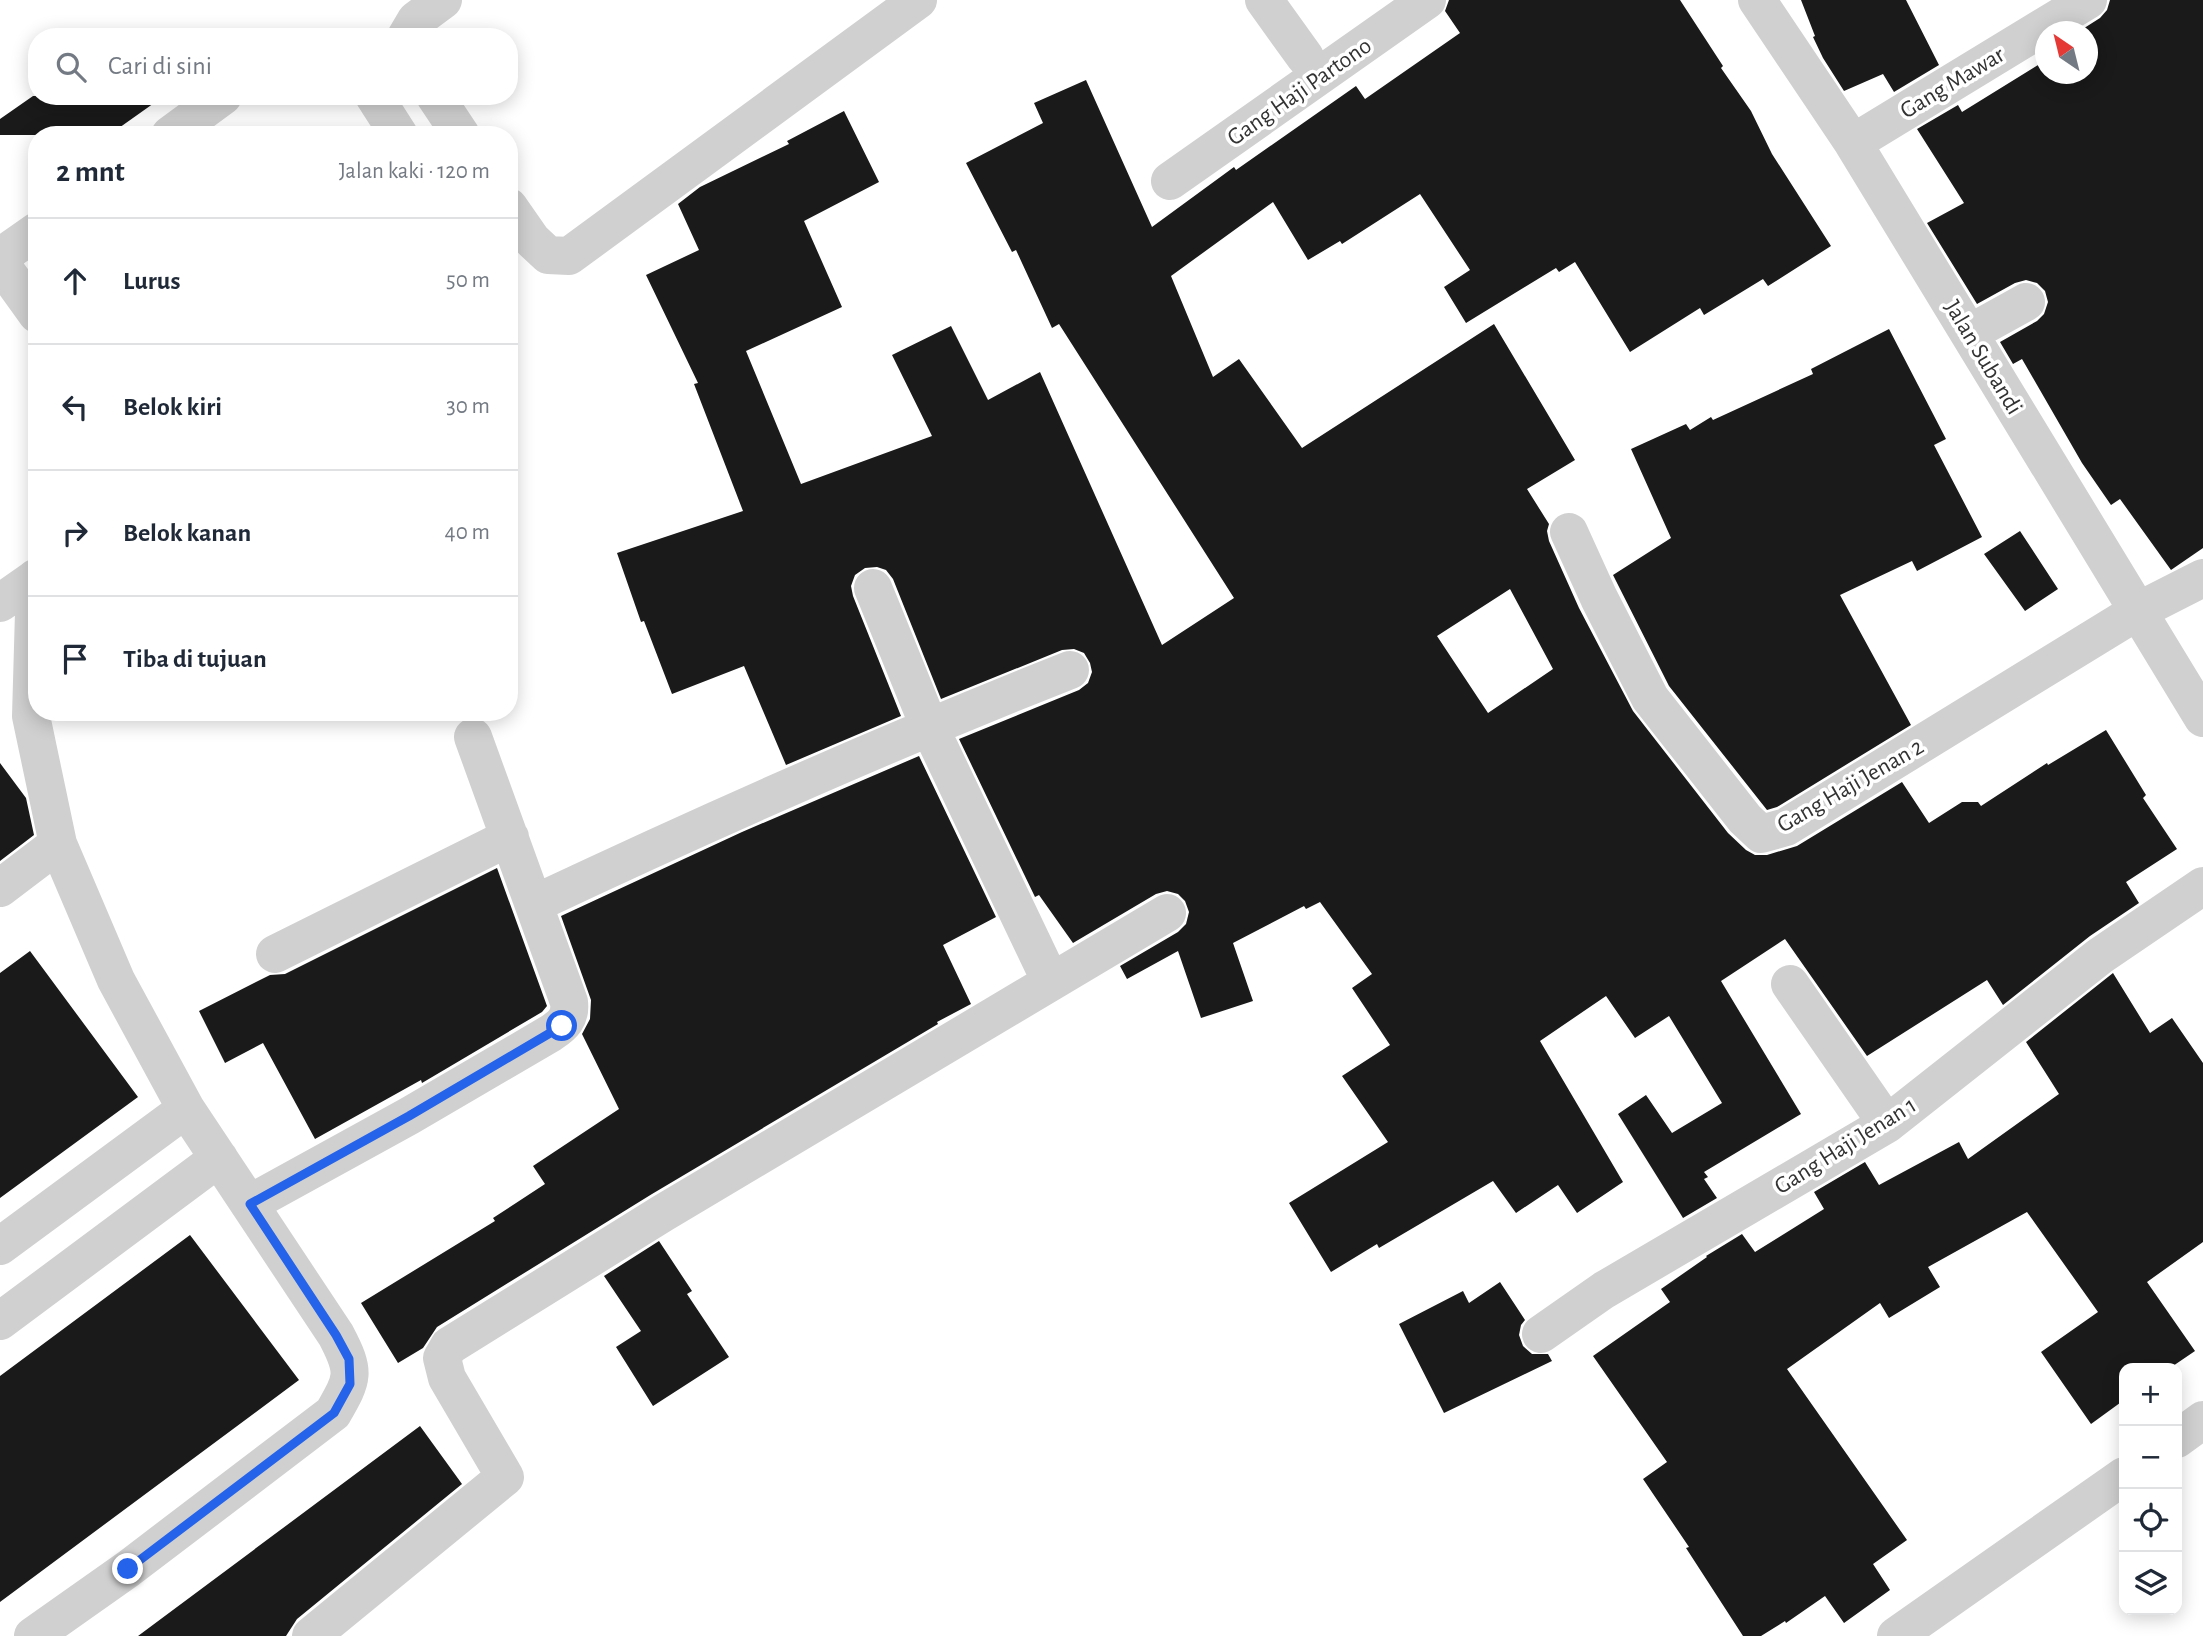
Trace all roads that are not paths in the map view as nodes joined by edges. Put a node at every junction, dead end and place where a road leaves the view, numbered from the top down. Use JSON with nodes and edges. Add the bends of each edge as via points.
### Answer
{"nodes":[{"id":1,"x":443,"y":0,"type":"edge"},
{"id":2,"x":1264,"y":0,"type":"edge"},
{"id":3,"x":1427,"y":0,"type":"edge"},
{"id":4,"x":1757,"y":0,"type":"edge"},
{"id":5,"x":2088,"y":0,"type":"edge"},
{"id":6,"x":900,"y":5,"type":"edge"},
{"id":7,"x":411,"y":28,"type":"edge"},
{"id":8,"x":1305,"y":57,"type":"dead end"},
{"id":9,"x":211,"y":105,"type":"edge"},
{"id":10,"x":380,"y":105,"type":"edge"},
{"id":11,"x":441,"y":105,"type":"edge"},
{"id":12,"x":182,"y":126,"type":"edge"},
{"id":13,"x":393,"y":126,"type":"edge"},
{"id":14,"x":455,"y":126,"type":"edge"},
{"id":15,"x":1853,"y":143,"type":"junction"},
{"id":16,"x":1170,"y":181,"type":"dead end"},
{"id":17,"x":518,"y":219,"type":"edge"},
{"id":18,"x":28,"y":237,"type":"edge"},
{"id":19,"x":0,"y":257,"type":"edge"},
{"id":20,"x":0,"y":263,"type":"edge"},
{"id":21,"x":28,"y":302,"type":"edge"},
{"id":22,"x":2026,"y":302,"type":"dead end"},
{"id":23,"x":1970,"y":333,"type":"junction"},
{"id":24,"x":1569,"y":532,"type":"dead end"},
{"id":25,"x":2203,"y":578,"type":"edge"},
{"id":26,"x":28,"y":584,"type":"edge"},
{"id":27,"x":873,"y":588,"type":"dead end"},
{"id":28,"x":0,"y":603,"type":"edge"},
{"id":29,"x":2138,"y":611,"type":"junction"},
{"id":30,"x":1070,"y":670,"type":"dead end"},
{"id":31,"x":2203,"y":718,"type":"edge"},
{"id":32,"x":32,"y":721,"type":"edge"},
{"id":33,"x":929,"y":726,"type":"junction"},
{"id":34,"x":473,"y":737,"type":"dead end"},
{"id":35,"x":510,"y":837,"type":"junction"},
{"id":36,"x":58,"y":844,"type":"junction"},
{"id":37,"x":2203,"y":887,"type":"edge"},
{"id":38,"x":0,"y":888,"type":"edge"},
{"id":39,"x":534,"y":904,"type":"junction"},
{"id":40,"x":1167,"y":913,"type":"dead end"},
{"id":41,"x":275,"y":954,"type":"dead end"},
{"id":42,"x":1051,"y":982,"type":"junction"},
{"id":43,"x":1790,"y":984,"type":"dead end"},
{"id":44,"x":186,"y":1110,"type":"junction"},
{"id":45,"x":1887,"y":1124,"type":"junction"},
{"id":46,"x":219,"y":1158,"type":"junction"},
{"id":47,"x":250,"y":1204,"type":"junction"},
{"id":48,"x":0,"y":1246,"type":"edge"},
{"id":49,"x":0,"y":1321,"type":"edge"},
{"id":50,"x":1541,"y":1334,"type":"dead end"},
{"id":51,"x":2203,"y":1420,"type":"edge"},
{"id":52,"x":2182,"y":1435,"type":"edge"},
{"id":53,"x":2119,"y":1480,"type":"edge"},
{"id":54,"x":33,"y":1636,"type":"edge"},
{"id":55,"x":312,"y":1636,"type":"edge"},
{"id":56,"x":1896,"y":1636,"type":"edge"}],
"edges":[{"from":1,"to":7,"type":"street"},
{"from":2,"to":8,"type":"street"},
{"from":3,"to":16,"type":"street","name":"Gang Haji Partono"},
{"from":4,"to":15,"type":"street","name":"Jalan Subandi"},
{"from":5,"to":15,"type":"street","name":"Gang Mawar"},
{"from":6,"to":17,"type":"street","via":[[569,256],[548,255]]},
{"from":9,"to":12,"type":"street"},
{"from":10,"to":13,"type":"street"},
{"from":11,"to":14,"type":"street"},
{"from":15,"to":23,"type":"street","name":"Jalan Subandi"},
{"from":18,"to":19,"type":"street"},
{"from":20,"to":21,"type":"street"},
{"from":22,"to":23,"type":"street"},
{"from":23,"to":29,"type":"street","name":"Jalan Subandi"},
{"from":24,"to":29,"type":"street","name":"Gang Haji Jenan 2","via":[[1650,698],[1761,834],[1786,827]]},
{"from":25,"to":29,"type":"street"},
{"from":26,"to":28,"type":"street"},
{"from":27,"to":33,"type":"street"},
{"from":29,"to":31,"type":"street","name":"Jalan Subandi"},
{"from":30,"to":33,"type":"street"},
{"from":32,"to":36,"type":"street"},
{"from":33,"to":39,"type":"street"},
{"from":33,"to":42,"type":"street"},
{"from":34,"to":35,"type":"street"},
{"from":35,"to":39,"type":"street"},
{"from":35,"to":41,"type":"street"},
{"from":36,"to":38,"type":"street"},
{"from":36,"to":44,"type":"street","via":[[116,980]]},
{"from":37,"to":45,"type":"street","name":"Gang Haji Jenan 1","via":[[2100,956]]},
{"from":39,"to":47,"type":"street","via":[[569,1002],[569,1016],[562,1026]]},
{"from":40,"to":42,"type":"street"},
{"from":42,"to":55,"type":"street","via":[[449,1346],[442,1358],[447,1378],[505,1477]]},
{"from":43,"to":45,"type":"street"},
{"from":44,"to":46,"type":"street"},
{"from":44,"to":48,"type":"street"},
{"from":45,"to":50,"type":"street","name":"Gang Haji Jenan 1","via":[[1604,1290]]},
{"from":46,"to":47,"type":"street"},
{"from":46,"to":49,"type":"street"},
{"from":47,"to":54,"type":"street","via":[[336,1335],[349,1359],[350,1384],[334,1413]]},
{"from":51,"to":52,"type":"street"},
{"from":53,"to":56,"type":"street"}]}
